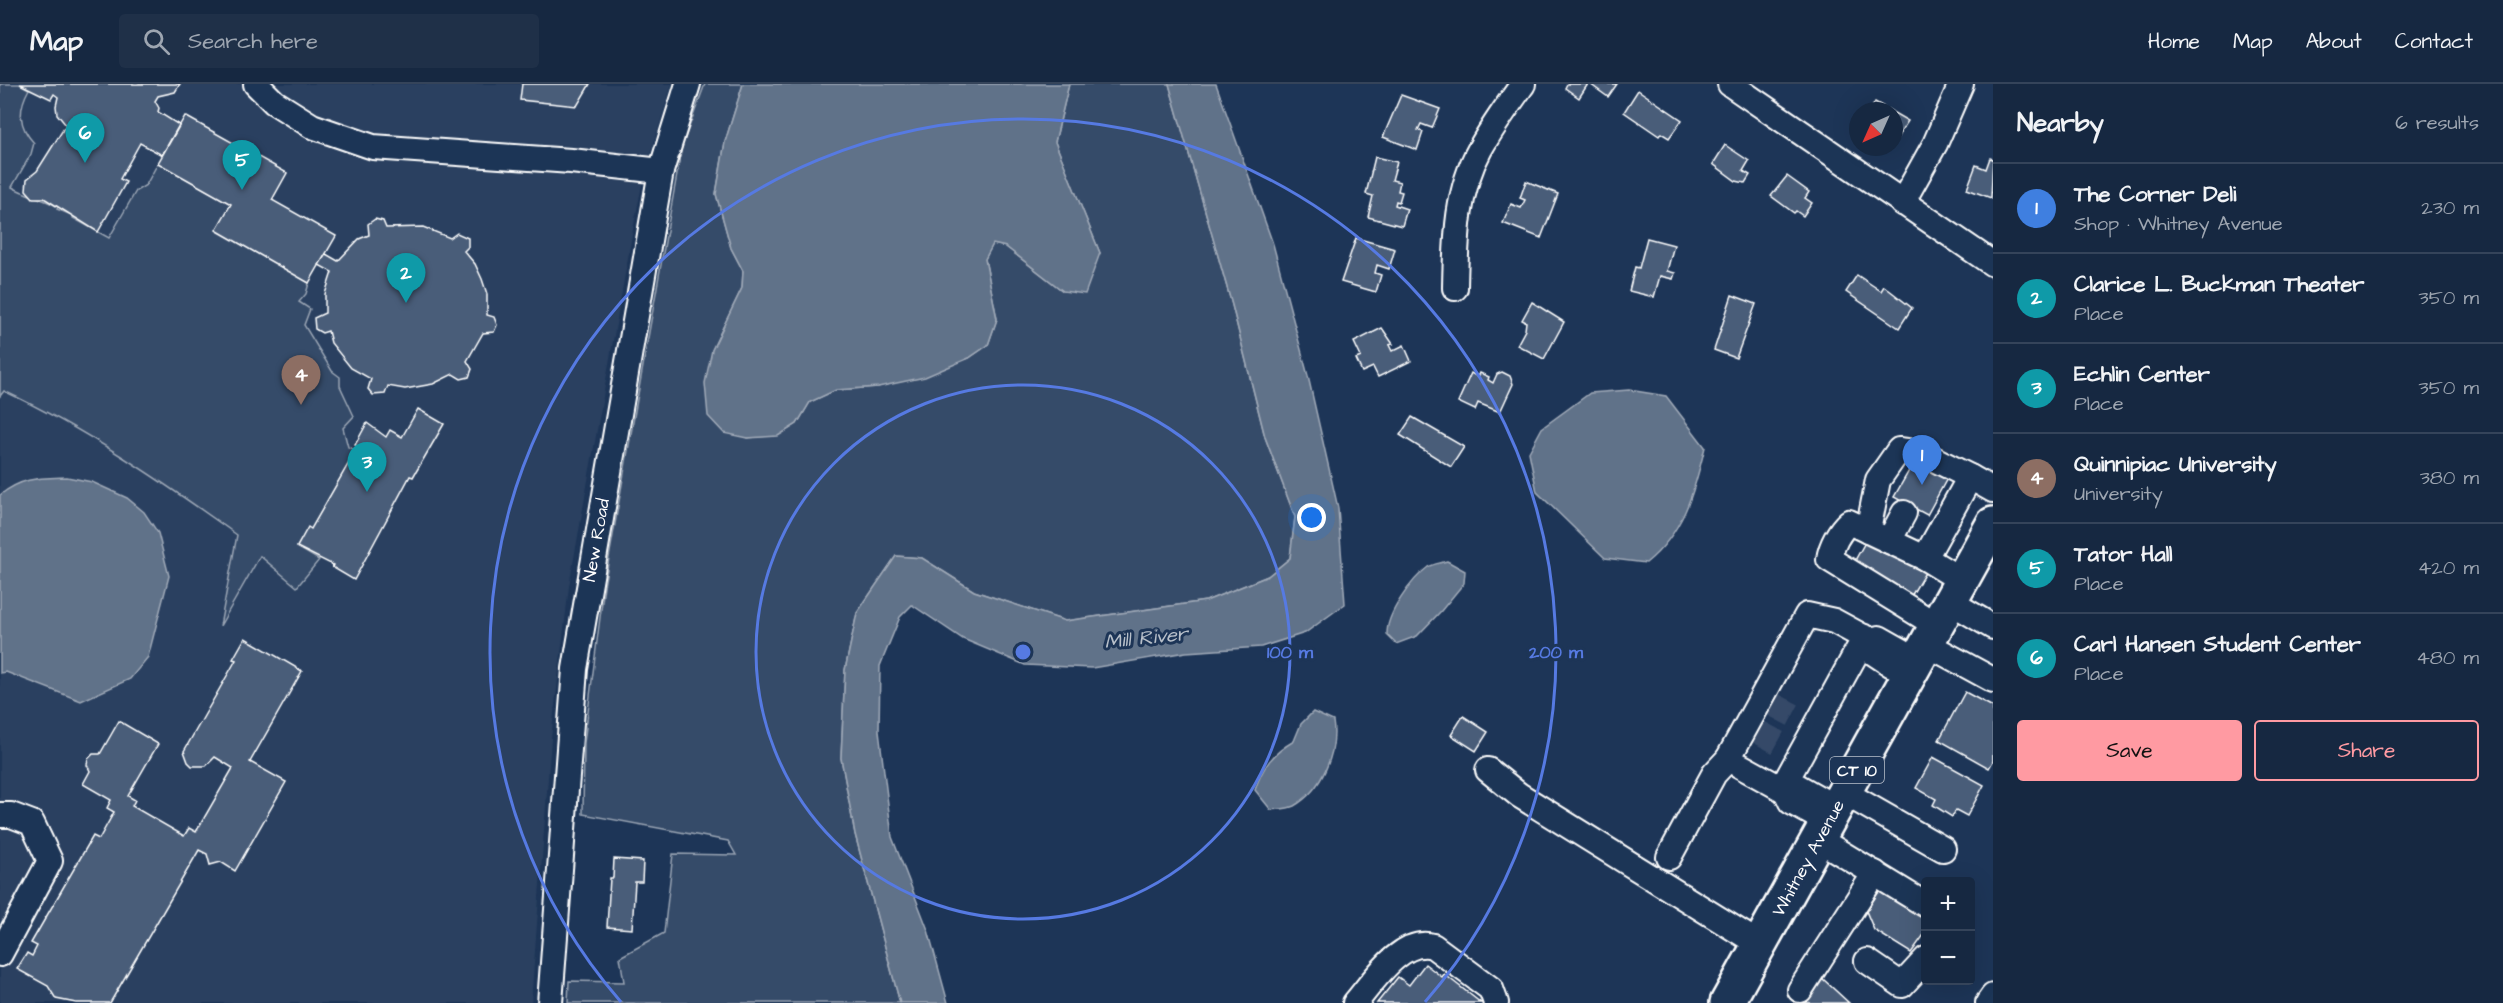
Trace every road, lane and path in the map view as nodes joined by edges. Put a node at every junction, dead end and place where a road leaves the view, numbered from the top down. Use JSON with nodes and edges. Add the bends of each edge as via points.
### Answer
{"nodes":[{"id":1,"x":256,"y":84,"type":"edge"},
{"id":2,"x":688,"y":84,"type":"edge"},
{"id":3,"x":1522,"y":84,"type":"edge"},
{"id":4,"x":1730,"y":84,"type":"edge"},
{"id":5,"x":1961,"y":84,"type":"edge"},
{"id":6,"x":661,"y":171,"type":"junction"},
{"id":7,"x":1902,"y":203,"type":"junction"},
{"id":8,"x":1993,"y":264,"type":"edge"},
{"id":9,"x":1455,"y":288,"type":"dead end"},
{"id":10,"x":1970,"y":477,"type":"junction"},
{"id":11,"x":1993,"y":490,"type":"edge"},
{"id":12,"x":1904,"y":513,"type":"dead end"},
{"id":13,"x":1993,"y":524,"type":"edge"},
{"id":14,"x":1878,"y":536,"type":"junction"},
{"id":15,"x":1925,"y":558,"type":"junction"},
{"id":16,"x":1993,"y":627,"type":"edge"},
{"id":17,"x":1931,"y":629,"type":"junction"},
{"id":18,"x":1867,"y":638,"type":"junction"},
{"id":19,"x":1993,"y":680,"type":"edge"},
{"id":20,"x":1728,"y":759,"type":"junction"},
{"id":21,"x":1488,"y":770,"type":"dead end"},
{"id":22,"x":1784,"y":790,"type":"junction"},
{"id":23,"x":1830,"y":814,"type":"junction"},
{"id":24,"x":0,"y":815,"type":"edge"},
{"id":25,"x":1943,"y":849,"type":"dead end"},
{"id":26,"x":1669,"y":857,"type":"dead end"},
{"id":27,"x":1875,"y":873,"type":"junction"},
{"id":28,"x":1921,"y":902,"type":"edge"},
{"id":29,"x":1760,"y":944,"type":"junction"},
{"id":30,"x":0,"y":954,"type":"edge"},
{"id":31,"x":1868,"y":961,"type":"dead end"},
{"id":32,"x":1921,"y":964,"type":"edge"},
{"id":33,"x":1800,"y":990,"type":"dead end"},
{"id":34,"x":1993,"y":996,"type":"edge"},
{"id":35,"x":550,"y":1003,"type":"edge"},
{"id":36,"x":1355,"y":1003,"type":"edge"},
{"id":37,"x":1496,"y":1003,"type":"edge"},
{"id":38,"x":1727,"y":1003,"type":"edge"},
{"id":39,"x":1988,"y":1003,"type":"edge"}],
"edges":[{"from":1,"to":6,"type":"street","via":[[274,102],[312,126],[372,147]]},
{"from":2,"to":6,"type":"street","name":"New Road"},
{"from":3,"to":9,"type":"street","via":[[1479,150],[1463,190],[1456,234]]},
{"from":4,"to":7,"type":"street"},
{"from":5,"to":7,"type":"street","via":[[1935,144]]},
{"from":6,"to":35,"type":"street","name":"New Road","via":[[575,669]]},
{"from":7,"to":8,"type":"street"},
{"from":10,"to":11,"type":"street"},
{"from":10,"to":14,"type":"street","via":[[1922,453],[1899,450],[1878,480]]},
{"from":10,"to":15,"type":"street"},
{"from":12,"to":14,"type":"street"},
{"from":13,"to":17,"type":"highway","name":"Whitney Avenue","number":"CT 10"},
{"from":14,"to":15,"type":"street"},
{"from":14,"to":17,"type":"street","via":[[1849,522],[1830,550],[1829,559]]},
{"from":15,"to":17,"type":"street"},
{"from":16,"to":17,"type":"street"},
{"from":17,"to":18,"type":"street","via":[[1892,665],[1871,651]]},
{"from":17,"to":19,"type":"street"},
{"from":17,"to":23,"type":"highway","name":"Whitney Avenue","number":"CT 10"},
{"from":18,"to":20,"type":"street","via":[[1834,621],[1807,615],[1767,702]]},
{"from":18,"to":22,"type":"street","via":[[1797,753]]},
{"from":20,"to":22,"type":"street"},
{"from":20,"to":26,"type":"street","via":[[1714,774]]},
{"from":21,"to":29,"type":"street","via":[[1519,795]]},
{"from":22,"to":23,"type":"street","via":[[1797,786],[1820,799]]},
{"from":23,"to":25,"type":"street"},
{"from":23,"to":27,"type":"street"},
{"from":23,"to":29,"type":"highway","name":"Whitney Avenue","number":"CT 10"},
{"from":24,"to":30,"type":"street","via":[[11,814],[32,823],[50,861]]},
{"from":27,"to":28,"type":"street"},
{"from":27,"to":33,"type":"street"},
{"from":29,"to":38,"type":"highway","name":"Whitney Avenue","number":"CT 10"},
{"from":31,"to":32,"type":"street","via":[[1902,985]]},
{"from":34,"to":39,"type":"street"},
{"from":36,"to":37,"type":"street","via":[[1406,950],[1424,944],[1433,946],[1491,989]]}]}
